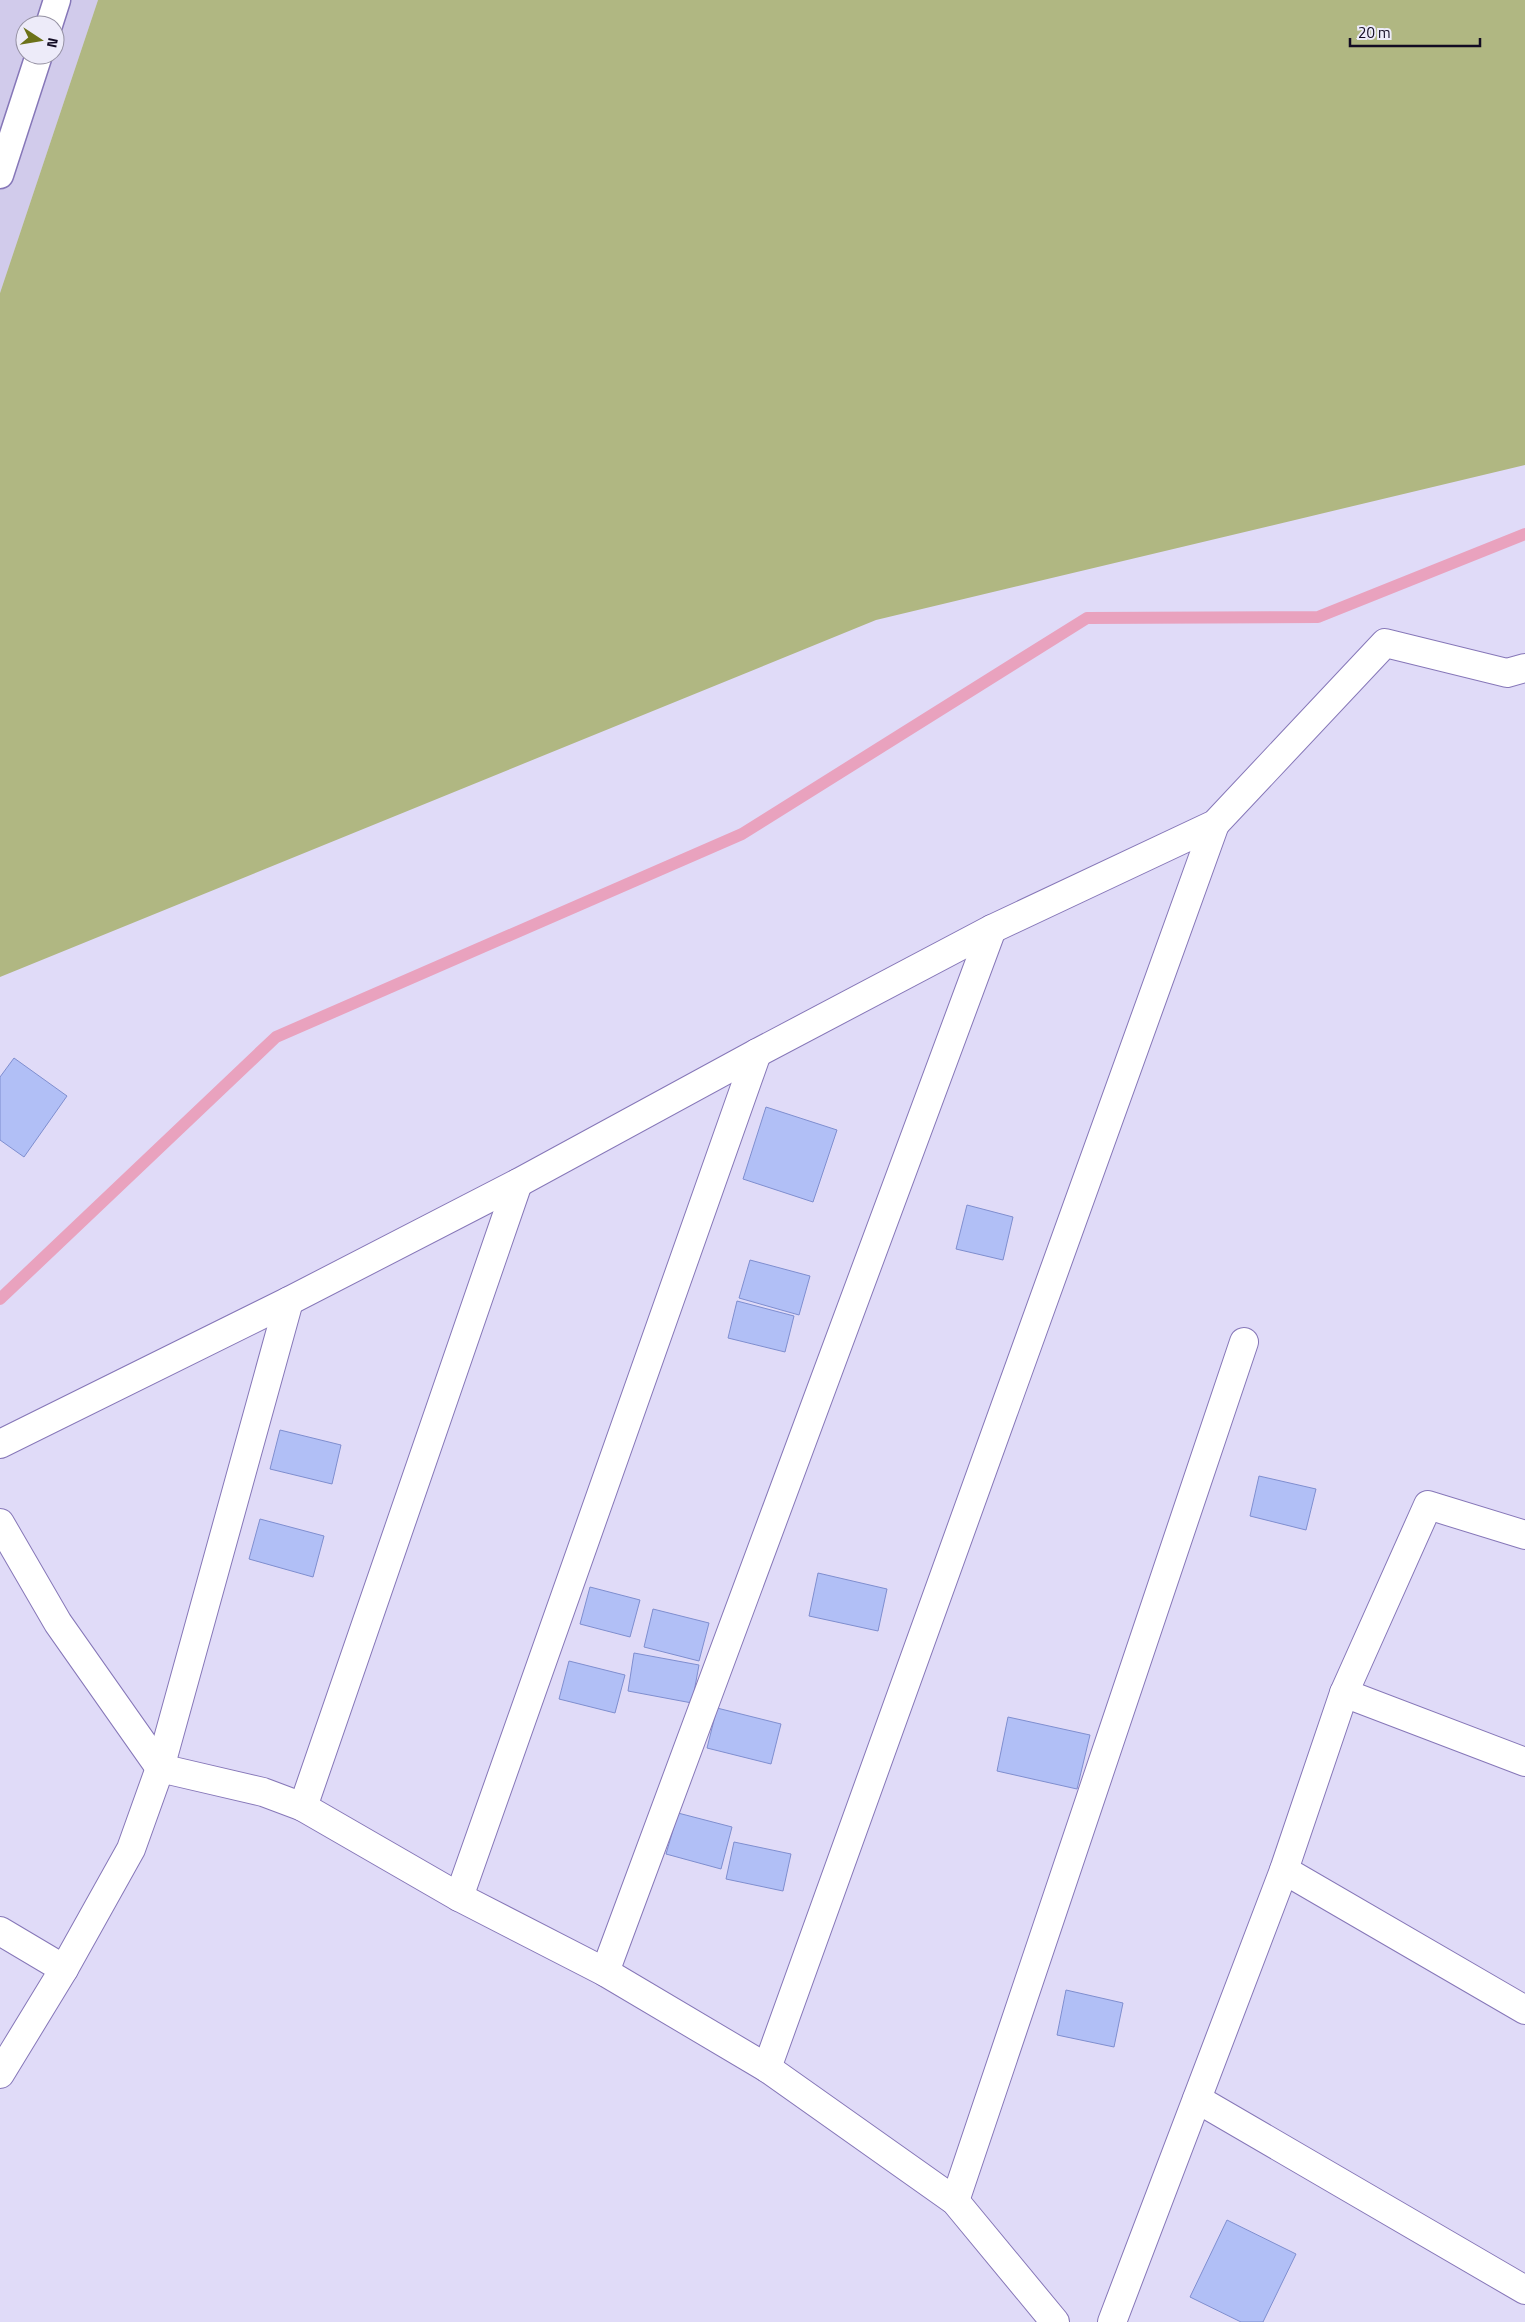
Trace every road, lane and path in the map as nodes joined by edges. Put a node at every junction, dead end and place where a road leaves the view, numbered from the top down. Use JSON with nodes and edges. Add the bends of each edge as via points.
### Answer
{"nodes":[{"id":1,"x":57,"y":0,"type":"edge"},
{"id":2,"x":52,"y":15,"type":"edge"},
{"id":3,"x":36,"y":65,"type":"edge"},
{"id":4,"x":0,"y":175,"type":"edge"},
{"id":5,"x":1525,"y":668,"type":"edge"},
{"id":6,"x":1215,"y":824,"type":"junction"},
{"id":7,"x":992,"y":929,"type":"junction"},
{"id":8,"x":757,"y":1053,"type":"junction"},
{"id":9,"x":518,"y":1183,"type":"junction"},
{"id":10,"x":289,"y":1301,"type":"junction"},
{"id":11,"x":1244,"y":1342,"type":"dead end"},
{"id":12,"x":0,"y":1444,"type":"edge"},
{"id":13,"x":0,"y":1523,"type":"edge"},
{"id":14,"x":1525,"y":1535,"type":"edge"},
{"id":15,"x":1344,"y":1693,"type":"junction"},
{"id":16,"x":1525,"y":1762,"type":"edge"},
{"id":17,"x":160,"y":1768,"type":"junction"},
{"id":18,"x":303,"y":1807,"type":"junction"},
{"id":19,"x":1284,"y":1870,"type":"junction"},
{"id":20,"x":459,"y":1897,"type":"junction"},
{"id":21,"x":0,"y":1930,"type":"edge"},
{"id":22,"x":64,"y":1969,"type":"junction"},
{"id":23,"x":605,"y":1972,"type":"junction"},
{"id":24,"x":1525,"y":2010,"type":"edge"},
{"id":25,"x":767,"y":2068,"type":"junction"},
{"id":26,"x":0,"y":2074,"type":"edge"},
{"id":27,"x":1197,"y":2099,"type":"junction"},
{"id":28,"x":955,"y":2201,"type":"junction"},
{"id":29,"x":1525,"y":2290,"type":"edge"},
{"id":30,"x":1054,"y":2322,"type":"edge"},
{"id":31,"x":1112,"y":2322,"type":"edge"}],
"edges":[{"from":1,"to":2,"type":"lane"},
{"from":3,"to":4,"type":"lane"},
{"from":5,"to":6,"type":"street","via":[[1507,673],[1385,643]]},
{"from":6,"to":7,"type":"street"},
{"from":6,"to":25,"type":"street"},
{"from":7,"to":8,"type":"street"},
{"from":7,"to":23,"type":"street"},
{"from":8,"to":9,"type":"street"},
{"from":8,"to":20,"type":"street"},
{"from":9,"to":10,"type":"street"},
{"from":9,"to":18,"type":"street"},
{"from":10,"to":12,"type":"street"},
{"from":10,"to":17,"type":"street"},
{"from":11,"to":28,"type":"street"},
{"from":13,"to":17,"type":"street","via":[[58,1623]]},
{"from":14,"to":15,"type":"street","via":[[1428,1505]]},
{"from":15,"to":16,"type":"street"},
{"from":15,"to":19,"type":"street"},
{"from":17,"to":18,"type":"street","via":[[263,1792]]},
{"from":17,"to":22,"type":"street","via":[[131,1849]]},
{"from":18,"to":20,"type":"street"},
{"from":19,"to":24,"type":"street"},
{"from":19,"to":27,"type":"street"},
{"from":20,"to":23,"type":"street"},
{"from":21,"to":22,"type":"street"},
{"from":22,"to":26,"type":"street"},
{"from":23,"to":25,"type":"street"},
{"from":25,"to":28,"type":"street"},
{"from":27,"to":29,"type":"street"},
{"from":27,"to":31,"type":"street"},
{"from":28,"to":30,"type":"street"}]}
